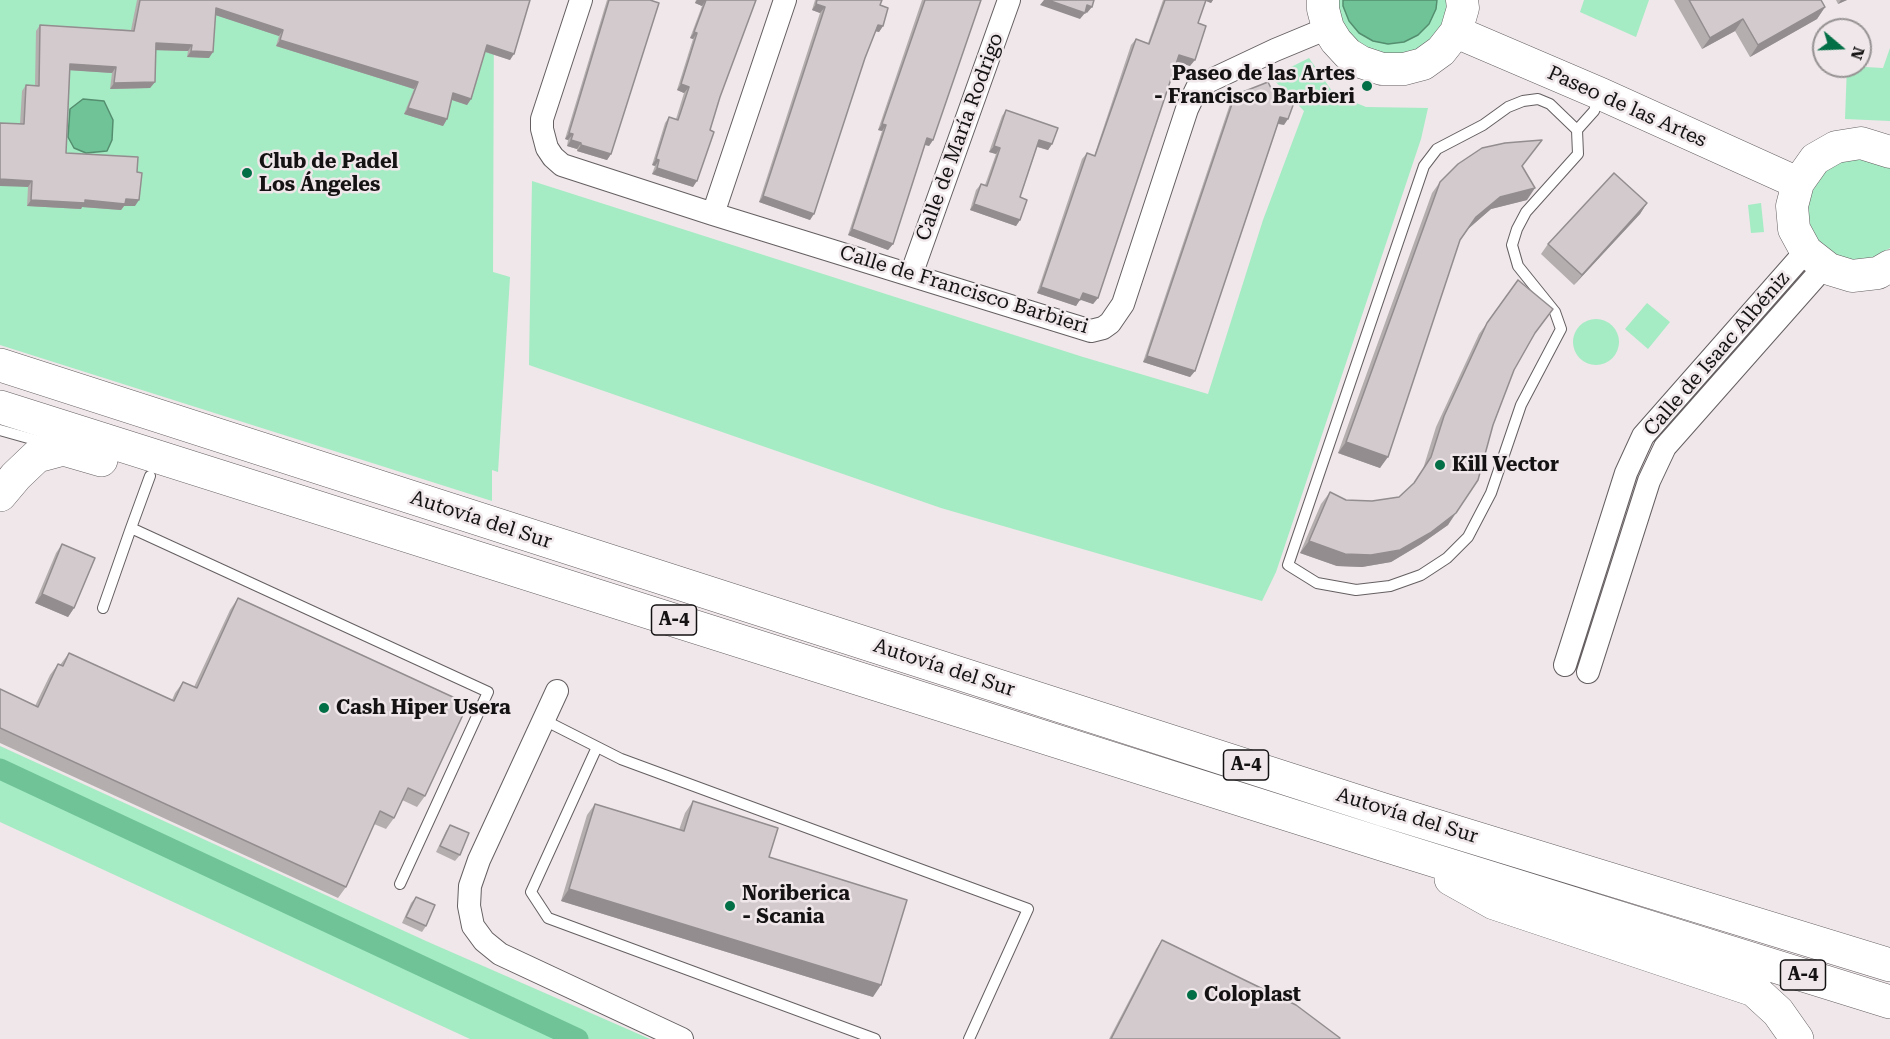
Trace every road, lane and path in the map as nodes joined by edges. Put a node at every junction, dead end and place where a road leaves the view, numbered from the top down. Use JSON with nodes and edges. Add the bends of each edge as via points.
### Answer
{"nodes":[{"id":1,"x":581,"y":0,"type":"edge"},
{"id":2,"x":785,"y":0,"type":"edge"},
{"id":3,"x":1009,"y":0,"type":"edge"},
{"id":4,"x":1462,"y":0,"type":"edge"},
{"id":5,"x":1326,"y":14,"type":"edge"},
{"id":6,"x":1456,"y":32,"type":"junction"},
{"id":7,"x":1601,"y":94,"type":"junction"},
{"id":8,"x":1577,"y":129,"type":"junction"},
{"id":9,"x":1890,"y":152,"type":"edge"},
{"id":10,"x":1798,"y":183,"type":"junction"},
{"id":11,"x":713,"y":214,"type":"junction"},
{"id":12,"x":1816,"y":259,"type":"junction"},
{"id":13,"x":1890,"y":266,"type":"edge"},
{"id":14,"x":911,"y":275,"type":"junction"},
{"id":15,"x":0,"y":365,"type":"edge"},
{"id":16,"x":0,"y":407,"type":"edge"},
{"id":17,"x":0,"y":430,"type":"edge"},
{"id":18,"x":63,"y":449,"type":"junction"},
{"id":19,"x":150,"y":476,"type":"junction"},
{"id":20,"x":0,"y":495,"type":"edge"},
{"id":21,"x":277,"y":495,"type":"junction"},
{"id":22,"x":131,"y":528,"type":"junction"},
{"id":23,"x":103,"y":608,"type":"dead end"},
{"id":24,"x":1565,"y":665,"type":"dead end"},
{"id":25,"x":1588,"y":672,"type":"dead end"},
{"id":26,"x":557,"y":691,"type":"dead end"},
{"id":27,"x":544,"y":720,"type":"junction"},
{"id":28,"x":597,"y":747,"type":"junction"},
{"id":29,"x":1391,"y":847,"type":"junction"},
{"id":30,"x":400,"y":884,"type":"dead end"},
{"id":31,"x":1890,"y":965,"type":"edge"},
{"id":32,"x":1890,"y":1002,"type":"edge"},
{"id":33,"x":682,"y":1039,"type":"edge"},
{"id":34,"x":875,"y":1039,"type":"edge"},
{"id":35,"x":969,"y":1039,"type":"edge"},
{"id":36,"x":1797,"y":1039,"type":"edge"}],
"edges":[{"from":1,"to":11,"type":"street","name":"Calle de Francisco Barbieri","via":[[542,119],[543,138],[553,157],[562,165],[595,177]]},
{"from":2,"to":11,"type":"street"},
{"from":3,"to":14,"type":"street","name":"Calle de María Rodrigo"},
{"from":4,"to":6,"type":"main road"},
{"from":5,"to":6,"type":"main road","via":[[1336,41],[1348,54],[1382,69],[1423,64],[1441,51]]},
{"from":5,"to":14,"type":"street","name":"Calle de Francisco Barbieri","via":[[1275,50],[1197,88],[1123,304],[1103,328],[1080,329]]},
{"from":6,"to":7,"type":"main road","name":"Paseo de las Artes"},
{"from":7,"to":8,"type":"lane","via":[[1594,111]]},
{"from":7,"to":10,"type":"main road","name":"Paseo de las Artes"},
{"from":8,"to":8,"type":"lane","via":[[1578,154],[1526,212],[1512,245],[1518,266],[1555,312],[1561,329],[1521,405],[1491,493],[1468,537],[1447,558],[1421,575],[1390,586],[1356,590],[1317,583],[1288,565],[1424,166],[1437,149],[1523,101],[1538,99],[1550,104]]},
{"from":9,"to":10,"type":"main road","via":[[1861,143],[1836,147],[1815,159]]},
{"from":10,"to":12,"type":"main road","via":[[1792,206],[1794,229]]},
{"from":11,"to":14,"type":"street","name":"Calle de Francisco Barbieri"},
{"from":12,"to":13,"type":"main road","via":[[1829,269],[1852,276],[1878,273]]},
{"from":12,"to":24,"type":"street","name":"Calle de Isaac Albéniz","via":[[1643,436],[1626,473]]},
{"from":12,"to":25,"type":"street","name":"Calle de Isaac Albéniz","via":[[1665,447],[1649,481]]},
{"from":15,"to":31,"type":"highway","name":"Autovía del Sur","number":"A-4","via":[[1373,806]]},
{"from":16,"to":21,"type":"highway","name":"Autovía del Sur","number":"A-4"},
{"from":17,"to":18,"type":"lane"},
{"from":18,"to":19,"type":"highway"},
{"from":18,"to":20,"type":"highway","via":[[37,456]]},
{"from":19,"to":21,"type":"highway","via":[[214,490]]},
{"from":19,"to":22,"type":"lane"},
{"from":21,"to":29,"type":"highway","name":"Autovía del Sur","number":"A-4"},
{"from":22,"to":23,"type":"lane"},
{"from":22,"to":30,"type":"lane","via":[[488,693]]},
{"from":26,"to":27,"type":"street"},
{"from":27,"to":28,"type":"lane"},
{"from":27,"to":33,"type":"street","via":[[470,886],[473,926],[500,954]]},
{"from":28,"to":34,"type":"lane","via":[[531,892],[548,918]]},
{"from":28,"to":35,"type":"lane","via":[[1028,909]]},
{"from":29,"to":32,"type":"highway","name":"Autovía del Sur","number":"A-4"},
{"from":29,"to":36,"type":"highway","via":[[1494,903],[1754,990],[1778,1012]]}]}
